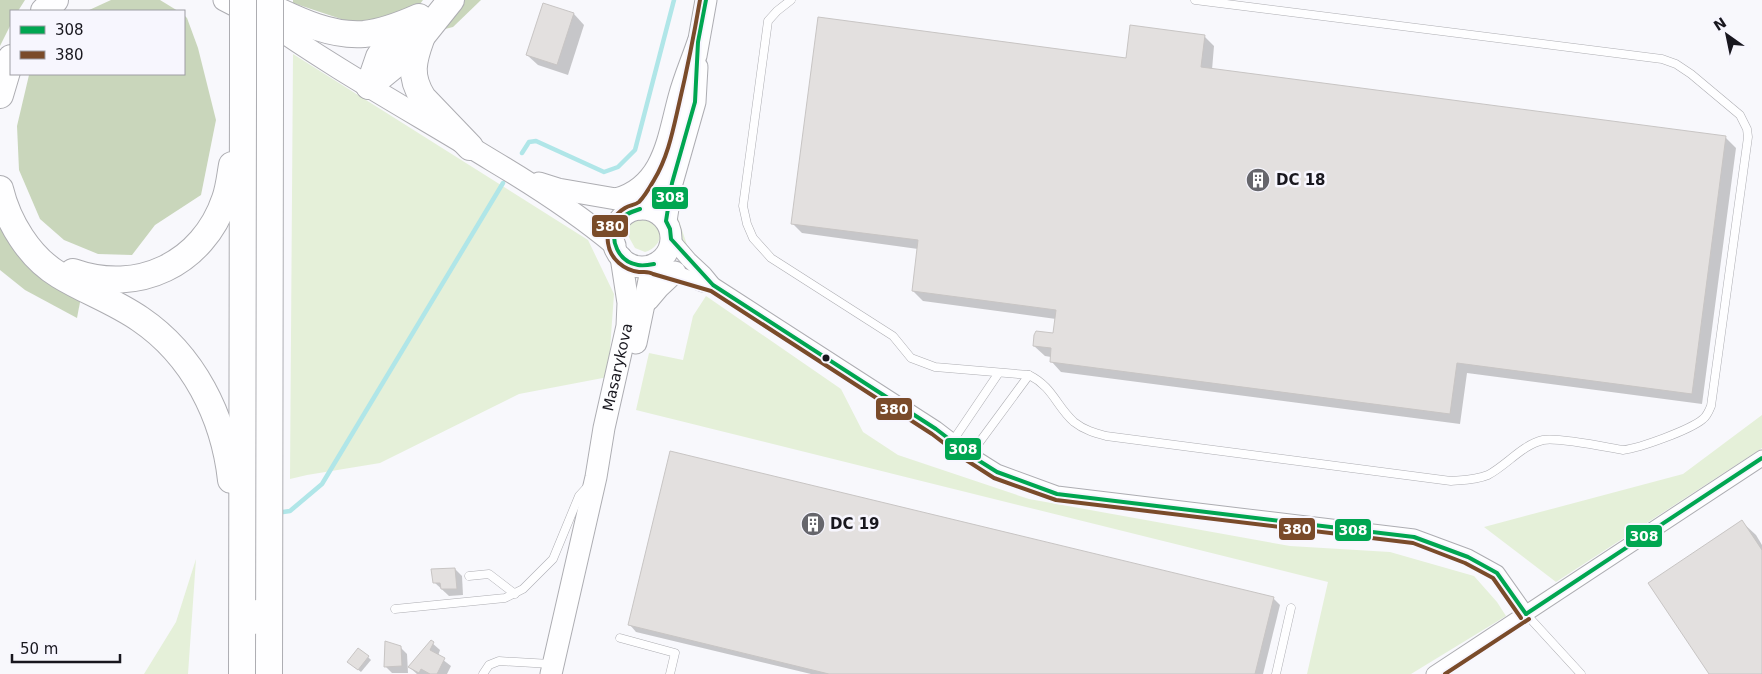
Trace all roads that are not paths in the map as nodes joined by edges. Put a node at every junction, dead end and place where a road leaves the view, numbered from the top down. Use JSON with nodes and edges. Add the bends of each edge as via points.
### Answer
{"nodes":[{"id":1,"x":55,"y":0,"type":"edge"},
{"id":2,"x":224,"y":0,"type":"edge"},
{"id":3,"x":238,"y":0,"type":"edge"},
{"id":4,"x":243,"y":0,"type":"edge"},
{"id":5,"x":255,"y":0,"type":"edge"},
{"id":6,"x":270,"y":0,"type":"edge"},
{"id":7,"x":441,"y":0,"type":"edge"},
{"id":8,"x":451,"y":0,"type":"edge"},
{"id":9,"x":706,"y":0,"type":"edge"},
{"id":10,"x":791,"y":0,"type":"edge"},
{"id":11,"x":1195,"y":0,"type":"edge"},
{"id":12,"x":45,"y":10,"type":"edge"},
{"id":13,"x":277,"y":28,"type":"junction"},
{"id":14,"x":420,"y":28,"type":"junction"},
{"id":15,"x":698,"y":42,"type":"junction"},
{"id":16,"x":10,"y":61,"type":"edge"},
{"id":17,"x":369,"y":86,"type":"junction"},
{"id":18,"x":243,"y":87,"type":"junction"},
{"id":19,"x":0,"y":95,"type":"edge"},
{"id":20,"x":470,"y":147,"type":"junction"},
{"id":21,"x":518,"y":176,"type":"junction"},
{"id":22,"x":0,"y":189,"type":"edge"},
{"id":23,"x":558,"y":189,"type":"junction"},
{"id":24,"x":631,"y":213,"type":"junction"},
{"id":25,"x":669,"y":230,"type":"junction"},
{"id":26,"x":21,"y":237,"type":"junction"},
{"id":27,"x":618,"y":251,"type":"junction"},
{"id":28,"x":661,"y":268,"type":"junction"},
{"id":29,"x":713,"y":285,"type":"junction"},
{"id":30,"x":998,"y":374,"type":"junction"},
{"id":31,"x":1029,"y":375,"type":"junction"},
{"id":32,"x":952,"y":442,"type":"junction"},
{"id":33,"x":970,"y":455,"type":"junction"},
{"id":34,"x":1762,"y":458,"type":"edge"},
{"id":35,"x":596,"y":477,"type":"junction"},
{"id":36,"x":270,"y":488,"type":"junction"},
{"id":37,"x":469,"y":576,"type":"dead end"},
{"id":38,"x":253,"y":585,"type":"junction"},
{"id":39,"x":515,"y":594,"type":"junction"},
{"id":40,"x":1291,"y":608,"type":"dead end"},
{"id":41,"x":395,"y":609,"type":"dead end"},
{"id":42,"x":1526,"y":614,"type":"junction"},
{"id":43,"x":256,"y":636,"type":"dead end"},
{"id":44,"x":620,"y":638,"type":"dead end"},
{"id":45,"x":255,"y":669,"type":"edge"},
{"id":46,"x":552,"y":669,"type":"edge"},
{"id":47,"x":249,"y":674,"type":"edge"},
{"id":48,"x":261,"y":674,"type":"edge"},
{"id":49,"x":483,"y":674,"type":"edge"},
{"id":50,"x":670,"y":674,"type":"edge"},
{"id":51,"x":1276,"y":674,"type":"edge"},
{"id":52,"x":1434,"y":674,"type":"edge"},
{"id":53,"x":1581,"y":674,"type":"edge"}],
"edges":[{"from":1,"to":12,"type":"highway"},
{"from":2,"to":13,"type":"main road"},
{"from":3,"to":13,"type":"main road"},
{"from":4,"to":18,"type":"highway","bridge":true},
{"from":5,"to":14,"type":"highway","via":[[311,25],[351,34]]},
{"from":6,"to":36,"type":"highway","bridge":true},
{"from":7,"to":14,"type":"highway"},
{"from":8,"to":14,"type":"highway"},
{"from":9,"to":15,"type":"main road"},
{"from":10,"to":30,"type":"lane","via":[[768,21],[743,206],[753,238],[771,258],[893,336],[911,358],[935,367]]},
{"from":11,"to":31,"type":"lane","via":[[1662,59],[1691,74],[1740,115],[1748,137],[1711,406],[1703,419],[1695,424],[1645,446],[1623,450],[1544,440],[1489,474],[1475,480],[1451,481],[1106,436],[1074,422],[1041,381]]},
{"from":13,"to":17,"type":"main road"},
{"from":14,"to":17,"type":"highway","via":[[383,51]]},
{"from":14,"to":20,"type":"highway","via":[[413,66],[419,91]]},
{"from":15,"to":23,"type":"main road","via":[[665,149],[649,179],[633,192],[616,199]]},
{"from":15,"to":24,"type":"main road","via":[[690,88],[668,166],[659,183]]},
{"from":15,"to":25,"type":"main road","via":[[695,102],[672,183]]},
{"from":16,"to":19,"type":"highway"},
{"from":17,"to":20,"type":"main road"},
{"from":18,"to":26,"type":"highway","via":[[225,198],[211,227],[175,263],[144,277],[104,280],[62,267]]},
{"from":18,"to":38,"type":"highway","via":[[243,488]]},
{"from":20,"to":21,"type":"main road"},
{"from":21,"to":23,"type":"main road"},
{"from":21,"to":27,"type":"main road","via":[[594,227]]},
{"from":22,"to":26,"type":"highway"},
{"from":23,"to":24,"type":"main road","via":[[588,206]]},
{"from":24,"to":25,"type":"main road","via":[[655,212]]},
{"from":24,"to":27,"type":"main road","via":[[616,228]]},
{"from":25,"to":28,"type":"main road","via":[[667,253],[660,261]]},
{"from":25,"to":29,"type":"street","via":[[689,260]]},
{"from":26,"to":38,"type":"highway","via":[[50,270],[125,310],[154,330],[202,386],[216,417],[229,463]]},
{"from":27,"to":28,"type":"main road","via":[[636,266]]},
{"from":27,"to":35,"type":"main road","name":"Masarykova","via":[[628,303],[627,326]]},
{"from":28,"to":29,"type":"street"},
{"from":28,"to":35,"type":"main road","name":"Masarykova","via":[[659,286],[644,307],[613,434]]},
{"from":29,"to":32,"type":"street"},
{"from":30,"to":31,"type":"lane"},
{"from":30,"to":32,"type":"lane"},
{"from":31,"to":33,"type":"lane"},
{"from":32,"to":33,"type":"street"},
{"from":33,"to":42,"type":"street","via":[[997,472],[1057,494],[1414,537],[1468,557],[1497,573]]},
{"from":34,"to":42,"type":"street"},
{"from":35,"to":39,"type":"lane","via":[[578,496],[553,559]]},
{"from":35,"to":46,"type":"main road","name":"Masarykova"},
{"from":36,"to":38,"type":"lane"},
{"from":36,"to":45,"type":"highway"},
{"from":37,"to":39,"type":"lane","via":[[489,574]]},
{"from":38,"to":43,"type":"lane"},
{"from":38,"to":45,"type":"highway"},
{"from":39,"to":41,"type":"lane","via":[[505,598]]},
{"from":40,"to":51,"type":"lane"},
{"from":42,"to":52,"type":"street"},
{"from":42,"to":53,"type":"lane"},
{"from":44,"to":50,"type":"lane","via":[[676,652]]},
{"from":45,"to":47,"type":"lane"},
{"from":45,"to":48,"type":"lane"},
{"from":46,"to":49,"type":"lane","via":[[500,661],[489,665]]}]}
